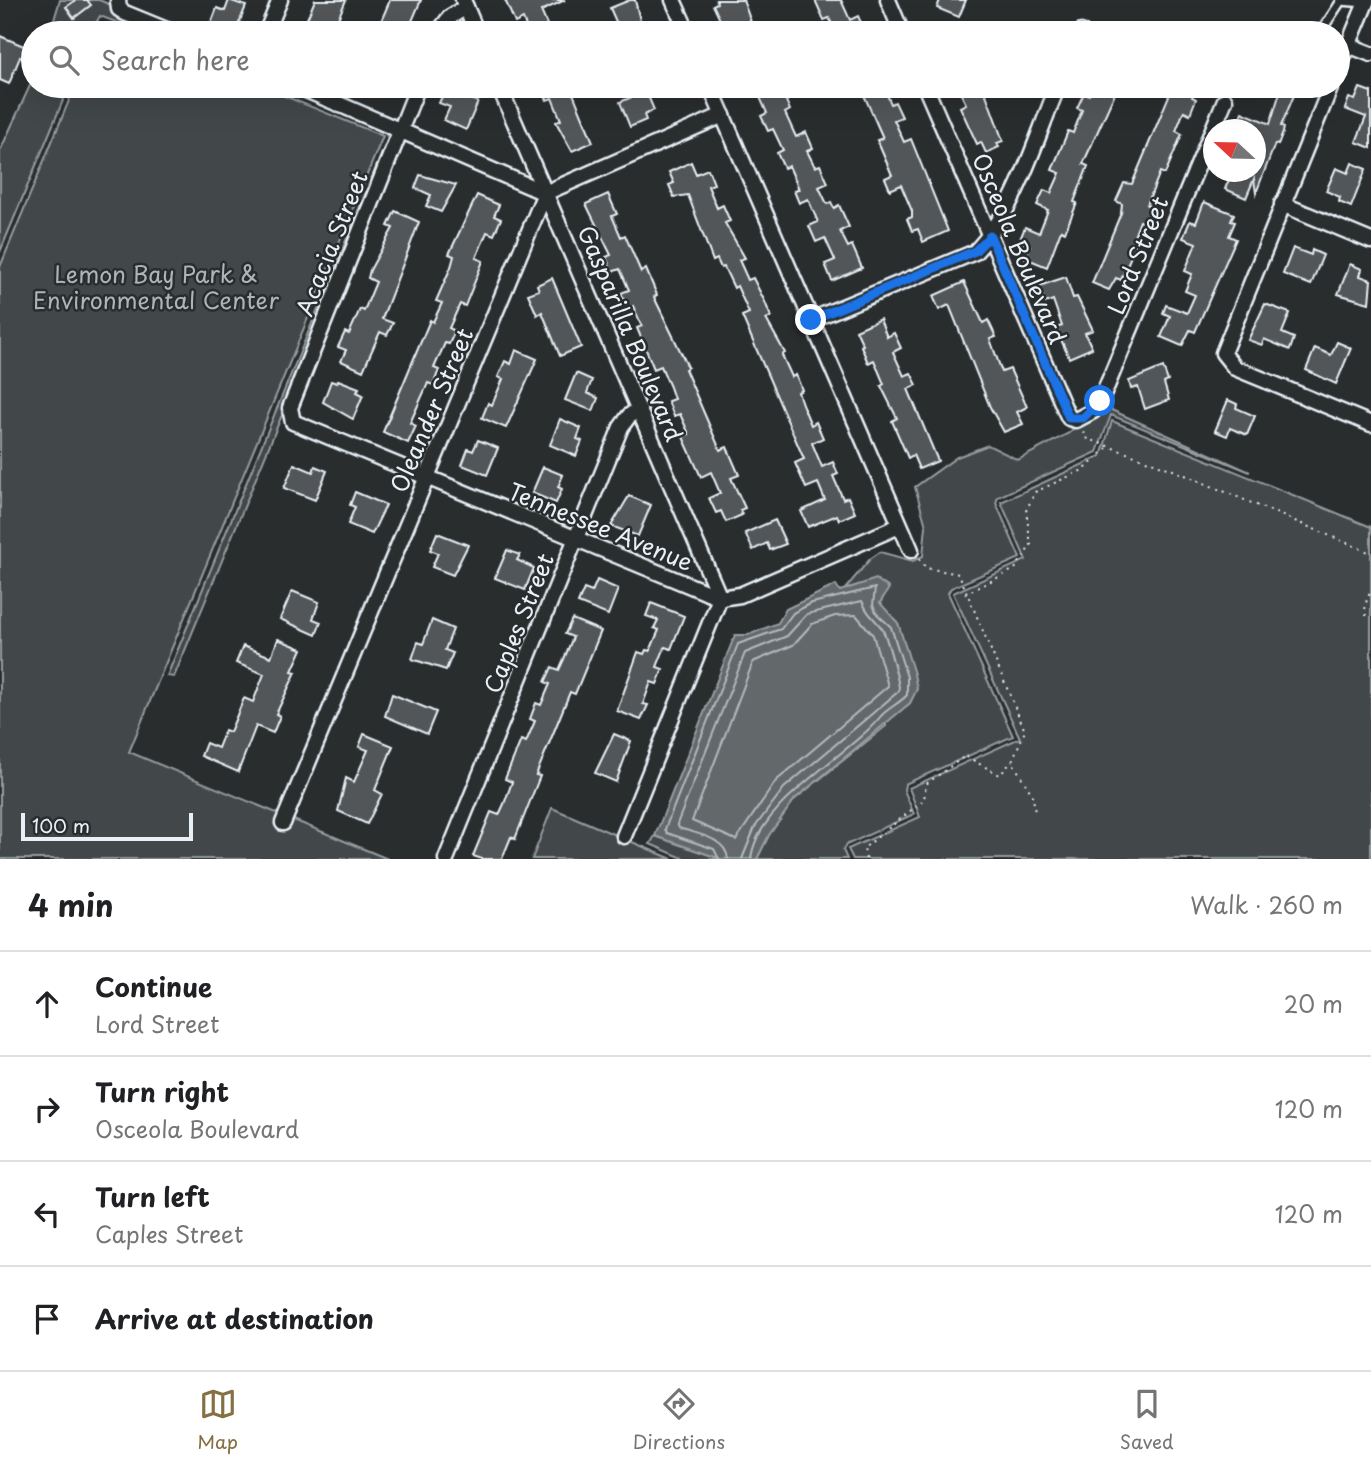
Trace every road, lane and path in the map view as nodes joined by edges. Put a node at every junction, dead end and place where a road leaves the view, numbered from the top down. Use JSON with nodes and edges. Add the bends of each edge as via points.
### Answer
{"nodes":[{"id":1,"x":118,"y":0,"type":"edge"},
{"id":2,"x":279,"y":0,"type":"edge"},
{"id":3,"x":673,"y":0,"type":"edge"},
{"id":4,"x":891,"y":2,"type":"edge"},
{"id":5,"x":1366,"y":2,"type":"edge"},
{"id":6,"x":464,"y":4,"type":"edge"},
{"id":7,"x":145,"y":21,"type":"edge"},
{"id":8,"x":271,"y":21,"type":"edge"},
{"id":9,"x":447,"y":21,"type":"edge"},
{"id":10,"x":472,"y":21,"type":"edge"},
{"id":11,"x":683,"y":21,"type":"edge"},
{"id":12,"x":898,"y":21,"type":"edge"},
{"id":13,"x":1328,"y":21,"type":"edge"},
{"id":14,"x":1350,"y":40,"type":"edge"},
{"id":15,"x":1350,"y":46,"type":"edge"},
{"id":16,"x":1371,"y":54,"type":"edge"},
{"id":17,"x":325,"y":98,"type":"edge"},
{"id":18,"x":413,"y":98,"type":"edge"},
{"id":19,"x":504,"y":98,"type":"edge"},
{"id":20,"x":715,"y":98,"type":"edge"},
{"id":21,"x":930,"y":98,"type":"edge"},
{"id":22,"x":1053,"y":98,"type":"edge"},
{"id":23,"x":1326,"y":98,"type":"edge"},
{"id":24,"x":1225,"y":100,"type":"dead end"},
{"id":25,"x":723,"y":115,"type":"junction"},
{"id":26,"x":401,"y":130,"type":"junction"},
{"id":27,"x":545,"y":193,"type":"junction"},
{"id":28,"x":1282,"y":204,"type":"junction"},
{"id":29,"x":990,"y":236,"type":"junction"},
{"id":30,"x":1371,"y":241,"type":"edge"},
{"id":31,"x":811,"y":320,"type":"junction"},
{"id":32,"x":639,"y":409,"type":"junction"},
{"id":33,"x":289,"y":417,"type":"joint"},
{"id":34,"x":1080,"y":419,"type":"junction"},
{"id":35,"x":1371,"y":424,"type":"edge"},
{"id":36,"x":1108,"y":447,"type":"junction"},
{"id":37,"x":426,"y":480,"type":"junction"},
{"id":38,"x":900,"y":526,"type":"junction"},
{"id":39,"x":576,"y":541,"type":"junction"},
{"id":40,"x":911,"y":550,"type":"joint"},
{"id":41,"x":1371,"y":552,"type":"edge"},
{"id":42,"x":1371,"y":590,"type":"edge"},
{"id":43,"x":965,"y":594,"type":"junction"},
{"id":44,"x":720,"y":598,"type":"junction"},
{"id":45,"x":1366,"y":617,"type":"dead end"},
{"id":46,"x":1012,"y":761,"type":"junction"},
{"id":47,"x":1035,"y":814,"type":"dead end"},
{"id":48,"x":283,"y":823,"type":"dead end"},
{"id":49,"x":624,"y":836,"type":"dead end"},
{"id":50,"x":446,"y":859,"type":"edge"},
{"id":51,"x":866,"y":859,"type":"edge"}],
"edges":[{"from":1,"to":7,"type":"street","via":[[119,9]]},
{"from":2,"to":8,"type":"street"},
{"from":3,"to":11,"type":"street"},
{"from":4,"to":12,"type":"street"},
{"from":5,"to":13,"type":"lane","via":[[1341,1]]},
{"from":5,"to":14,"type":"street"},
{"from":6,"to":9,"type":"street"},
{"from":6,"to":10,"type":"street"},
{"from":15,"to":16,"type":"street"},
{"from":17,"to":26,"type":"street"},
{"from":18,"to":26,"type":"street","name":"Acacia Street"},
{"from":19,"to":27,"type":"street","name":"Gasparilla Boulevard"},
{"from":20,"to":25,"type":"street"},
{"from":21,"to":29,"type":"street","name":"Osceola Boulevard"},
{"from":22,"to":29,"type":"street"},
{"from":23,"to":28,"type":"street"},
{"from":24,"to":34,"type":"street","name":"Lord Street","via":[[1104,393],[1094,411]]},
{"from":25,"to":27,"type":"street"},
{"from":25,"to":31,"type":"street"},
{"from":26,"to":27,"type":"street"},
{"from":26,"to":33,"type":"street","name":"Acacia Street"},
{"from":27,"to":32,"type":"street","name":"Gasparilla Boulevard"},
{"from":27,"to":37,"type":"street","name":"Oleander Street"},
{"from":28,"to":30,"type":"street"},
{"from":28,"to":35,"type":"street","via":[[1223,346],[1224,358],[1235,368]]},
{"from":29,"to":31,"type":"street","via":[[975,251]]},
{"from":29,"to":34,"type":"street","name":"Osceola Boulevard","via":[[1066,412],[1069,418]]},
{"from":31,"to":38,"type":"street"},
{"from":32,"to":39,"type":"street","name":"Caples Street","via":[[621,427]]},
{"from":32,"to":44,"type":"street","name":"Gasparilla Boulevard"},
{"from":33,"to":37,"type":"street","name":"Tennessee Avenue"},
{"from":34,"to":36,"type":"path","via":[[1086,438]]},
{"from":36,"to":41,"type":"path"},
{"from":36,"to":43,"type":"path","via":[[1085,470],[1035,492],[1026,512],[1031,545],[1016,569]]},
{"from":37,"to":39,"type":"street","name":"Tennessee Avenue"},
{"from":37,"to":48,"type":"street","name":"Oleander Street"},
{"from":38,"to":40,"type":"street"},
{"from":38,"to":44,"type":"street","via":[[740,594]]},
{"from":39,"to":44,"type":"street","name":"Tennessee Avenue"},
{"from":39,"to":50,"type":"street","name":"Caples Street"},
{"from":40,"to":43,"type":"path","via":[[926,568],[959,574]]},
{"from":42,"to":45,"type":"path"},
{"from":43,"to":46,"type":"path","via":[[1025,731]]},
{"from":44,"to":49,"type":"street"},
{"from":46,"to":47,"type":"path","via":[[1033,796]]},
{"from":46,"to":51,"type":"path","via":[[1000,775],[965,756],[926,784],[924,800],[864,848]]}]}
